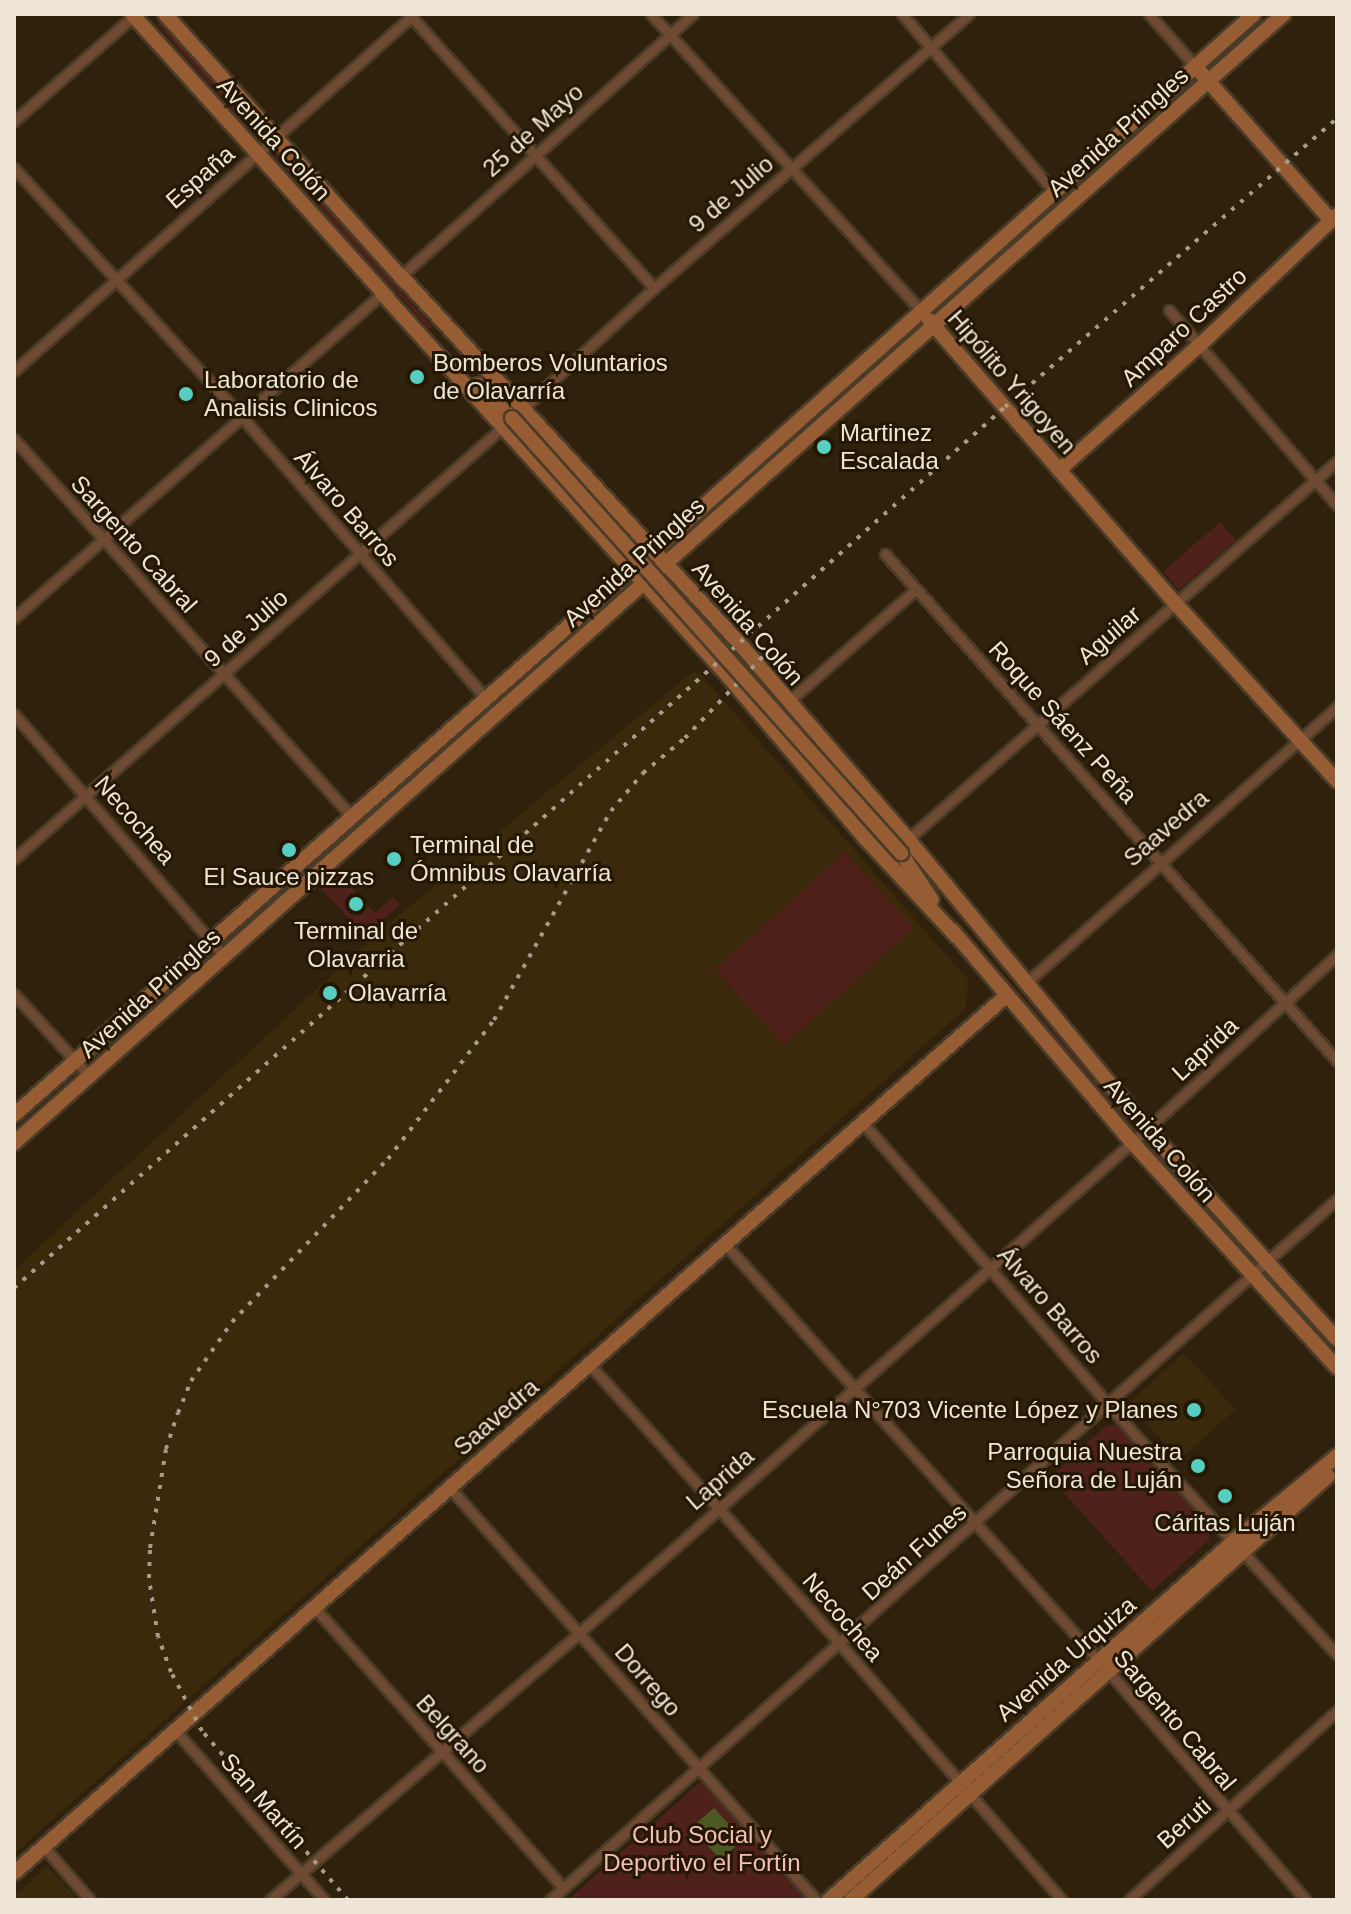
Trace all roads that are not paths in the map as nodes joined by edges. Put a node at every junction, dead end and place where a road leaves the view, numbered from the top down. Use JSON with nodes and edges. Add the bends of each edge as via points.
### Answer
{"nodes":[{"id":1,"x":165,"y":14,"type":"edge"},
{"id":2,"x":651,"y":14,"type":"edge"},
{"id":3,"x":693,"y":14,"type":"edge"},
{"id":4,"x":902,"y":14,"type":"edge"},
{"id":5,"x":969,"y":14,"type":"edge"},
{"id":6,"x":1149,"y":14,"type":"edge"},
{"id":7,"x":1254,"y":14,"type":"edge"},
{"id":8,"x":1284,"y":14,"type":"edge"},
{"id":9,"x":134,"y":15,"type":"edge"},
{"id":10,"x":411,"y":15,"type":"edge"},
{"id":11,"x":670,"y":36,"type":"junction"},
{"id":12,"x":932,"y":47,"type":"junction"},
{"id":13,"x":1195,"y":66,"type":"junction"},
{"id":14,"x":1207,"y":82,"type":"junction"},
{"id":15,"x":14,"y":121,"type":"edge"},
{"id":16,"x":278,"y":138,"type":"junction"},
{"id":17,"x":257,"y":153,"type":"junction"},
{"id":18,"x":534,"y":155,"type":"junction"},
{"id":19,"x":14,"y":168,"type":"edge"},
{"id":20,"x":790,"y":169,"type":"junction"},
{"id":21,"x":1054,"y":192,"type":"junction"},
{"id":22,"x":1335,"y":221,"type":"edge"},
{"id":23,"x":401,"y":276,"type":"junction"},
{"id":24,"x":114,"y":280,"type":"junction"},
{"id":25,"x":654,"y":288,"type":"junction"},
{"id":26,"x":382,"y":293,"type":"junction"},
{"id":27,"x":1169,"y":310,"type":"dead end"},
{"id":28,"x":922,"y":312,"type":"junction"},
{"id":29,"x":934,"y":326,"type":"junction"},
{"id":30,"x":1201,"y":344,"type":"junction"},
{"id":31,"x":14,"y":371,"type":"edge"},
{"id":32,"x":242,"y":417,"type":"junction"},
{"id":33,"x":513,"y":417,"type":"junction"},
{"id":34,"x":14,"y":439,"type":"edge"},
{"id":35,"x":1337,"y":461,"type":"edge"},
{"id":36,"x":1059,"y":470,"type":"junction"},
{"id":37,"x":1315,"y":480,"type":"junction"},
{"id":38,"x":1337,"y":505,"type":"edge"},
{"id":39,"x":103,"y":540,"type":"junction"},
{"id":40,"x":653,"y":550,"type":"junction"},
{"id":41,"x":359,"y":553,"type":"junction"},
{"id":42,"x":885,"y":554,"type":"dead end"},
{"id":43,"x":665,"y":564,"type":"junction"},
{"id":44,"x":632,"y":570,"type":"junction"},
{"id":45,"x":644,"y":584,"type":"junction"},
{"id":46,"x":916,"y":589,"type":"junction"},
{"id":47,"x":1176,"y":604,"type":"junction"},
{"id":48,"x":14,"y":618,"type":"edge"},
{"id":49,"x":224,"y":675,"type":"junction"},
{"id":50,"x":485,"y":698,"type":"junction"},
{"id":51,"x":788,"y":702,"type":"junction"},
{"id":52,"x":1337,"y":707,"type":"edge"},
{"id":53,"x":14,"y":714,"type":"edge"},
{"id":54,"x":1038,"y":724,"type":"junction"},
{"id":55,"x":1300,"y":739,"type":"junction"},
{"id":56,"x":1337,"y":781,"type":"edge"},
{"id":57,"x":87,"y":794,"type":"junction"},
{"id":58,"x":353,"y":818,"type":"junction"},
{"id":59,"x":908,"y":839,"type":"junction"},
{"id":60,"x":901,"y":853,"type":"junction"},
{"id":61,"x":14,"y":859,"type":"edge"},
{"id":62,"x":1161,"y":861,"type":"junction"},
{"id":63,"x":957,"y":937,"type":"junction"},
{"id":64,"x":987,"y":938,"type":"junction"},
{"id":65,"x":210,"y":940,"type":"junction"},
{"id":66,"x":223,"y":955,"type":"junction"},
{"id":67,"x":1337,"y":955,"type":"edge"},
{"id":68,"x":1026,"y":983,"type":"junction"},
{"id":69,"x":14,"y":994,"type":"edge"},
{"id":70,"x":1007,"y":995,"type":"junction"},
{"id":71,"x":1286,"y":1001,"type":"junction"},
{"id":72,"x":1337,"y":1061,"type":"edge"},
{"id":73,"x":74,"y":1062,"type":"junction"},
{"id":74,"x":90,"y":1077,"type":"junction"},
{"id":75,"x":14,"y":1115,"type":"edge"},
{"id":76,"x":862,"y":1122,"type":"junction"},
{"id":77,"x":1147,"y":1129,"type":"junction"},
{"id":78,"x":1131,"y":1141,"type":"junction"},
{"id":79,"x":14,"y":1143,"type":"edge"},
{"id":80,"x":1337,"y":1199,"type":"edge"},
{"id":81,"x":725,"y":1244,"type":"junction"},
{"id":82,"x":1267,"y":1261,"type":"junction"},
{"id":83,"x":990,"y":1266,"type":"junction"},
{"id":84,"x":1250,"y":1275,"type":"junction"},
{"id":85,"x":1337,"y":1339,"type":"edge"},
{"id":86,"x":590,"y":1365,"type":"junction"},
{"id":87,"x":1337,"y":1367,"type":"edge"},
{"id":88,"x":857,"y":1387,"type":"junction"},
{"id":89,"x":1107,"y":1402,"type":"junction"},
{"id":90,"x":1337,"y":1456,"type":"edge"},
{"id":91,"x":1337,"y":1468,"type":"edge"},
{"id":92,"x":449,"y":1487,"type":"junction"},
{"id":93,"x":718,"y":1506,"type":"junction"},
{"id":94,"x":977,"y":1523,"type":"junction"},
{"id":95,"x":1239,"y":1546,"type":"junction"},
{"id":96,"x":313,"y":1606,"type":"junction"},
{"id":97,"x":580,"y":1632,"type":"junction"},
{"id":98,"x":840,"y":1644,"type":"junction"},
{"id":99,"x":1337,"y":1655,"type":"edge"},
{"id":100,"x":1098,"y":1661,"type":"junction"},
{"id":101,"x":1109,"y":1672,"type":"junction"},
{"id":102,"x":1337,"y":1711,"type":"edge"},
{"id":103,"x":174,"y":1729,"type":"junction"},
{"id":104,"x":442,"y":1752,"type":"junction"},
{"id":105,"x":697,"y":1766,"type":"junction"},
{"id":106,"x":960,"y":1782,"type":"junction"},
{"id":107,"x":970,"y":1794,"type":"junction"},
{"id":108,"x":1226,"y":1811,"type":"junction"},
{"id":109,"x":44,"y":1847,"type":"junction"},
{"id":110,"x":14,"y":1873,"type":"edge"},
{"id":111,"x":302,"y":1874,"type":"junction"},
{"id":112,"x":563,"y":1888,"type":"junction"},
{"id":113,"x":90,"y":1900,"type":"edge"},
{"id":114,"x":270,"y":1900,"type":"edge"},
{"id":115,"x":324,"y":1900,"type":"edge"},
{"id":116,"x":550,"y":1900,"type":"edge"},
{"id":117,"x":816,"y":1900,"type":"edge"},
{"id":118,"x":829,"y":1900,"type":"edge"},
{"id":119,"x":851,"y":1900,"type":"edge"},
{"id":120,"x":1062,"y":1900,"type":"edge"},
{"id":121,"x":1129,"y":1900,"type":"edge"},
{"id":122,"x":1306,"y":1900,"type":"edge"}],
"edges":[{"from":1,"to":16,"type":"main road","name":"Avenida Colón"},
{"from":2,"to":11,"type":"street","name":"Hipólito Yrigoyen"},
{"from":3,"to":11,"type":"street","name":"25 de Mayo"},
{"from":4,"to":12,"type":"street"},
{"from":5,"to":12,"type":"street","name":"9 de Julio"},
{"from":6,"to":13,"type":"street"},
{"from":7,"to":13,"type":"main road","name":"Avenida Pringles"},
{"from":8,"to":14,"type":"main road","name":"Avenida Pringles"},
{"from":9,"to":15,"type":"street"},
{"from":9,"to":17,"type":"main road","name":"Avenida Colón"},
{"from":10,"to":16,"type":"street","name":"España"},
{"from":10,"to":18,"type":"street"},
{"from":11,"to":18,"type":"street","name":"25 de Mayo"},
{"from":11,"to":20,"type":"street","name":"Hipólito Yrigoyen"},
{"from":12,"to":20,"type":"street","name":"9 de Julio"},
{"from":12,"to":21,"type":"street"},
{"from":13,"to":14,"type":"main road"},
{"from":13,"to":21,"type":"main road","name":"Avenida Pringles"},
{"from":14,"to":22,"type":"main road"},
{"from":14,"to":29,"type":"main road","name":"Avenida Pringles"},
{"from":16,"to":17,"type":"street","name":"España"},
{"from":16,"to":23,"type":"main road","name":"Avenida Colón"},
{"from":17,"to":24,"type":"street","name":"España"},
{"from":17,"to":26,"type":"main road","name":"Avenida Colón"},
{"from":18,"to":23,"type":"street","name":"25 de Mayo"},
{"from":18,"to":25,"type":"street"},
{"from":19,"to":24,"type":"street","name":"Álvaro Barros"},
{"from":20,"to":25,"type":"street","name":"9 de Julio"},
{"from":20,"to":28,"type":"street","name":"Hipólito Yrigoyen"},
{"from":21,"to":28,"type":"main road","name":"Avenida Pringles"},
{"from":22,"to":30,"type":"main road","name":"Amparo Castro"},
{"from":23,"to":33,"type":"main road","name":"Avenida Colón"},
{"from":24,"to":31,"type":"street","name":"España"},
{"from":24,"to":32,"type":"street","name":"Álvaro Barros"},
{"from":25,"to":33,"type":"street","name":"9 de Julio"},
{"from":26,"to":32,"type":"street"},
{"from":26,"to":33,"type":"main road","name":"Avenida Colón"},
{"from":27,"to":30,"type":"street"},
{"from":28,"to":29,"type":"main road","name":"Hipólito Yrigoyen"},
{"from":28,"to":40,"type":"main road","name":"Avenida Pringles"},
{"from":29,"to":36,"type":"main road","name":"Hipólito Yrigoyen"},
{"from":29,"to":43,"type":"main road","name":"Avenida Pringles"},
{"from":30,"to":36,"type":"main road","name":"Amparo Castro"},
{"from":30,"to":37,"type":"street"},
{"from":32,"to":39,"type":"street"},
{"from":32,"to":41,"type":"street","name":"Álvaro Barros"},
{"from":33,"to":40,"type":"main road","name":"Avenida Colón"},
{"from":33,"to":41,"type":"street","name":"9 de Julio"},
{"from":33,"to":44,"type":"main road","name":"Avenida Colón"},
{"from":33,"to":60,"type":"main road","name":"Avenida Colón","bridge":true},
{"from":34,"to":39,"type":"street","name":"Sargento Cabral"},
{"from":35,"to":37,"type":"street","name":"Aguilar"},
{"from":36,"to":47,"type":"main road","name":"Hipólito Yrigoyen"},
{"from":37,"to":38,"type":"street"},
{"from":37,"to":47,"type":"street","name":"Aguilar"},
{"from":39,"to":48,"type":"street"},
{"from":39,"to":49,"type":"street","name":"Sargento Cabral"},
{"from":40,"to":43,"type":"main road","name":"Avenida Colón"},
{"from":40,"to":44,"type":"main road","name":"Avenida Pringles"},
{"from":41,"to":49,"type":"street","name":"9 de Julio"},
{"from":41,"to":50,"type":"street","name":"Álvaro Barros"},
{"from":42,"to":46,"type":"street","name":"Roque Sáenz Peña"},
{"from":43,"to":45,"type":"main road","name":"Avenida Pringles"},
{"from":43,"to":51,"type":"main road","name":"Avenida Colón"},
{"from":44,"to":45,"type":"main road","name":"Avenida Colón"},
{"from":44,"to":50,"type":"main road","name":"Avenida Pringles"},
{"from":45,"to":63,"type":"main road","name":"Avenida Colón"},
{"from":45,"to":66,"type":"main road","name":"Avenida Pringles"},
{"from":46,"to":51,"type":"street"},
{"from":46,"to":54,"type":"street","name":"Roque Sáenz Peña"},
{"from":47,"to":54,"type":"street","name":"Aguilar"},
{"from":47,"to":55,"type":"main road","name":"Hipólito Yrigoyen"},
{"from":49,"to":57,"type":"street","name":"9 de Julio"},
{"from":49,"to":58,"type":"street","name":"Sargento Cabral"},
{"from":50,"to":58,"type":"main road","name":"Avenida Pringles"},
{"from":51,"to":59,"type":"main road","name":"Avenida Colón"},
{"from":52,"to":55,"type":"street","name":"Saavedra"},
{"from":53,"to":57,"type":"street","name":"Necochea"},
{"from":54,"to":59,"type":"street","name":"Aguilar"},
{"from":54,"to":62,"type":"street","name":"Roque Sáenz Peña"},
{"from":55,"to":56,"type":"main road","name":"Hipólito Yrigoyen"},
{"from":55,"to":62,"type":"street","name":"Saavedra"},
{"from":57,"to":61,"type":"street","name":"9 de Julio"},
{"from":57,"to":65,"type":"street","name":"Necochea"},
{"from":58,"to":65,"type":"main road","name":"Avenida Pringles"},
{"from":59,"to":64,"type":"main road","name":"Avenida Colón"},
{"from":60,"to":63,"type":"main road","name":"Avenida Colón"},
{"from":60,"to":64,"type":"main road","name":"Avenida Colón"},
{"from":62,"to":68,"type":"street","name":"Saavedra"},
{"from":62,"to":71,"type":"street","name":"Roque Sáenz Peña"},
{"from":63,"to":70,"type":"main road","name":"Avenida Colón"},
{"from":64,"to":68,"type":"main road","name":"Avenida Colón"},
{"from":65,"to":66,"type":"street","name":"Necochea"},
{"from":65,"to":73,"type":"main road","name":"Avenida Pringles"},
{"from":66,"to":74,"type":"main road","name":"Avenida Pringles"},
{"from":67,"to":71,"type":"street","name":"Laprida"},
{"from":68,"to":77,"type":"main road","name":"Avenida Colón"},
{"from":69,"to":73,"type":"street"},
{"from":70,"to":76,"type":"main road","name":"Saavedra"},
{"from":70,"to":78,"type":"main road","name":"Avenida Colón"},
{"from":71,"to":72,"type":"street","name":"Roque Sáenz Peña"},
{"from":71,"to":77,"type":"street","name":"Laprida"},
{"from":73,"to":74,"type":"street"},
{"from":73,"to":75,"type":"main road","name":"Avenida Pringles"},
{"from":74,"to":79,"type":"main road","name":"Avenida Pringles"},
{"from":76,"to":81,"type":"main road","name":"Saavedra"},
{"from":76,"to":83,"type":"street","name":"Álvaro Barros"},
{"from":77,"to":78,"type":"street","name":"Laprida"},
{"from":77,"to":82,"type":"main road","name":"Avenida Colón"},
{"from":78,"to":83,"type":"street","name":"Laprida"},
{"from":78,"to":84,"type":"main road","name":"Avenida Colón"},
{"from":80,"to":82,"type":"street","name":"Deán Funes"},
{"from":81,"to":86,"type":"main road","name":"Saavedra"},
{"from":81,"to":88,"type":"street","name":"Sargento Cabral"},
{"from":82,"to":84,"type":"street","name":"Deán Funes"},
{"from":82,"to":85,"type":"main road","name":"Avenida Colón"},
{"from":83,"to":88,"type":"street","name":"Laprida"},
{"from":83,"to":89,"type":"street","name":"Álvaro Barros"},
{"from":84,"to":87,"type":"main road","name":"Avenida Colón"},
{"from":84,"to":89,"type":"street","name":"Deán Funes"},
{"from":86,"to":92,"type":"main road","name":"Saavedra"},
{"from":86,"to":93,"type":"street","name":"Necochea"},
{"from":88,"to":93,"type":"street","name":"Laprida"},
{"from":88,"to":94,"type":"street","name":"Sargento Cabral"},
{"from":89,"to":94,"type":"street","name":"Deán Funes"},
{"from":89,"to":95,"type":"street","name":"Álvaro Barros"},
{"from":90,"to":95,"type":"main road","name":"Avenida Urquiza"},
{"from":91,"to":95,"type":"main road","name":"Avenida Urquiza"},
{"from":92,"to":96,"type":"main road","name":"Saavedra"},
{"from":92,"to":97,"type":"street","name":"Dorrego"},
{"from":93,"to":97,"type":"street","name":"Laprida"},
{"from":93,"to":98,"type":"street","name":"Necochea"},
{"from":94,"to":98,"type":"street","name":"Deán Funes"},
{"from":94,"to":100,"type":"street","name":"Sargento Cabral"},
{"from":95,"to":99,"type":"street","name":"Álvaro Barros"},
{"from":95,"to":100,"type":"main road","name":"Avenida Urquiza"},
{"from":95,"to":101,"type":"main road","name":"Avenida Urquiza"},
{"from":96,"to":103,"type":"main road","name":"Saavedra"},
{"from":96,"to":104,"type":"street","name":"Belgrano"},
{"from":97,"to":104,"type":"street","name":"Laprida"},
{"from":97,"to":105,"type":"street","name":"Dorrego"},
{"from":98,"to":105,"type":"street","name":"Deán Funes"},
{"from":98,"to":106,"type":"street","name":"Necochea"},
{"from":100,"to":101,"type":"street","name":"Sargento Cabral"},
{"from":100,"to":106,"type":"main road","name":"Avenida Urquiza"},
{"from":101,"to":107,"type":"main road","name":"Avenida Urquiza"},
{"from":101,"to":108,"type":"street","name":"Sargento Cabral"},
{"from":102,"to":108,"type":"street","name":"Beruti"},
{"from":103,"to":109,"type":"main road","name":"Saavedra"},
{"from":103,"to":111,"type":"street","name":"San Martín"},
{"from":104,"to":111,"type":"street","name":"Laprida"},
{"from":104,"to":112,"type":"street","name":"Belgrano"},
{"from":105,"to":112,"type":"street","name":"Deán Funes"},
{"from":105,"to":117,"type":"street","name":"Dorrego"},
{"from":106,"to":107,"type":"street","name":"Necochea"},
{"from":106,"to":118,"type":"main road","name":"Avenida Urquiza"},
{"from":107,"to":119,"type":"main road","name":"Avenida Urquiza"},
{"from":107,"to":120,"type":"street","name":"Necochea"},
{"from":108,"to":121,"type":"street","name":"Beruti"},
{"from":108,"to":122,"type":"street","name":"Sargento Cabral"},
{"from":109,"to":110,"type":"main road","name":"Saavedra"},
{"from":109,"to":113,"type":"street"},
{"from":111,"to":114,"type":"street","name":"Laprida"},
{"from":111,"to":115,"type":"street","name":"San Martín"},
{"from":112,"to":116,"type":"street","name":"Deán Funes"}]}
